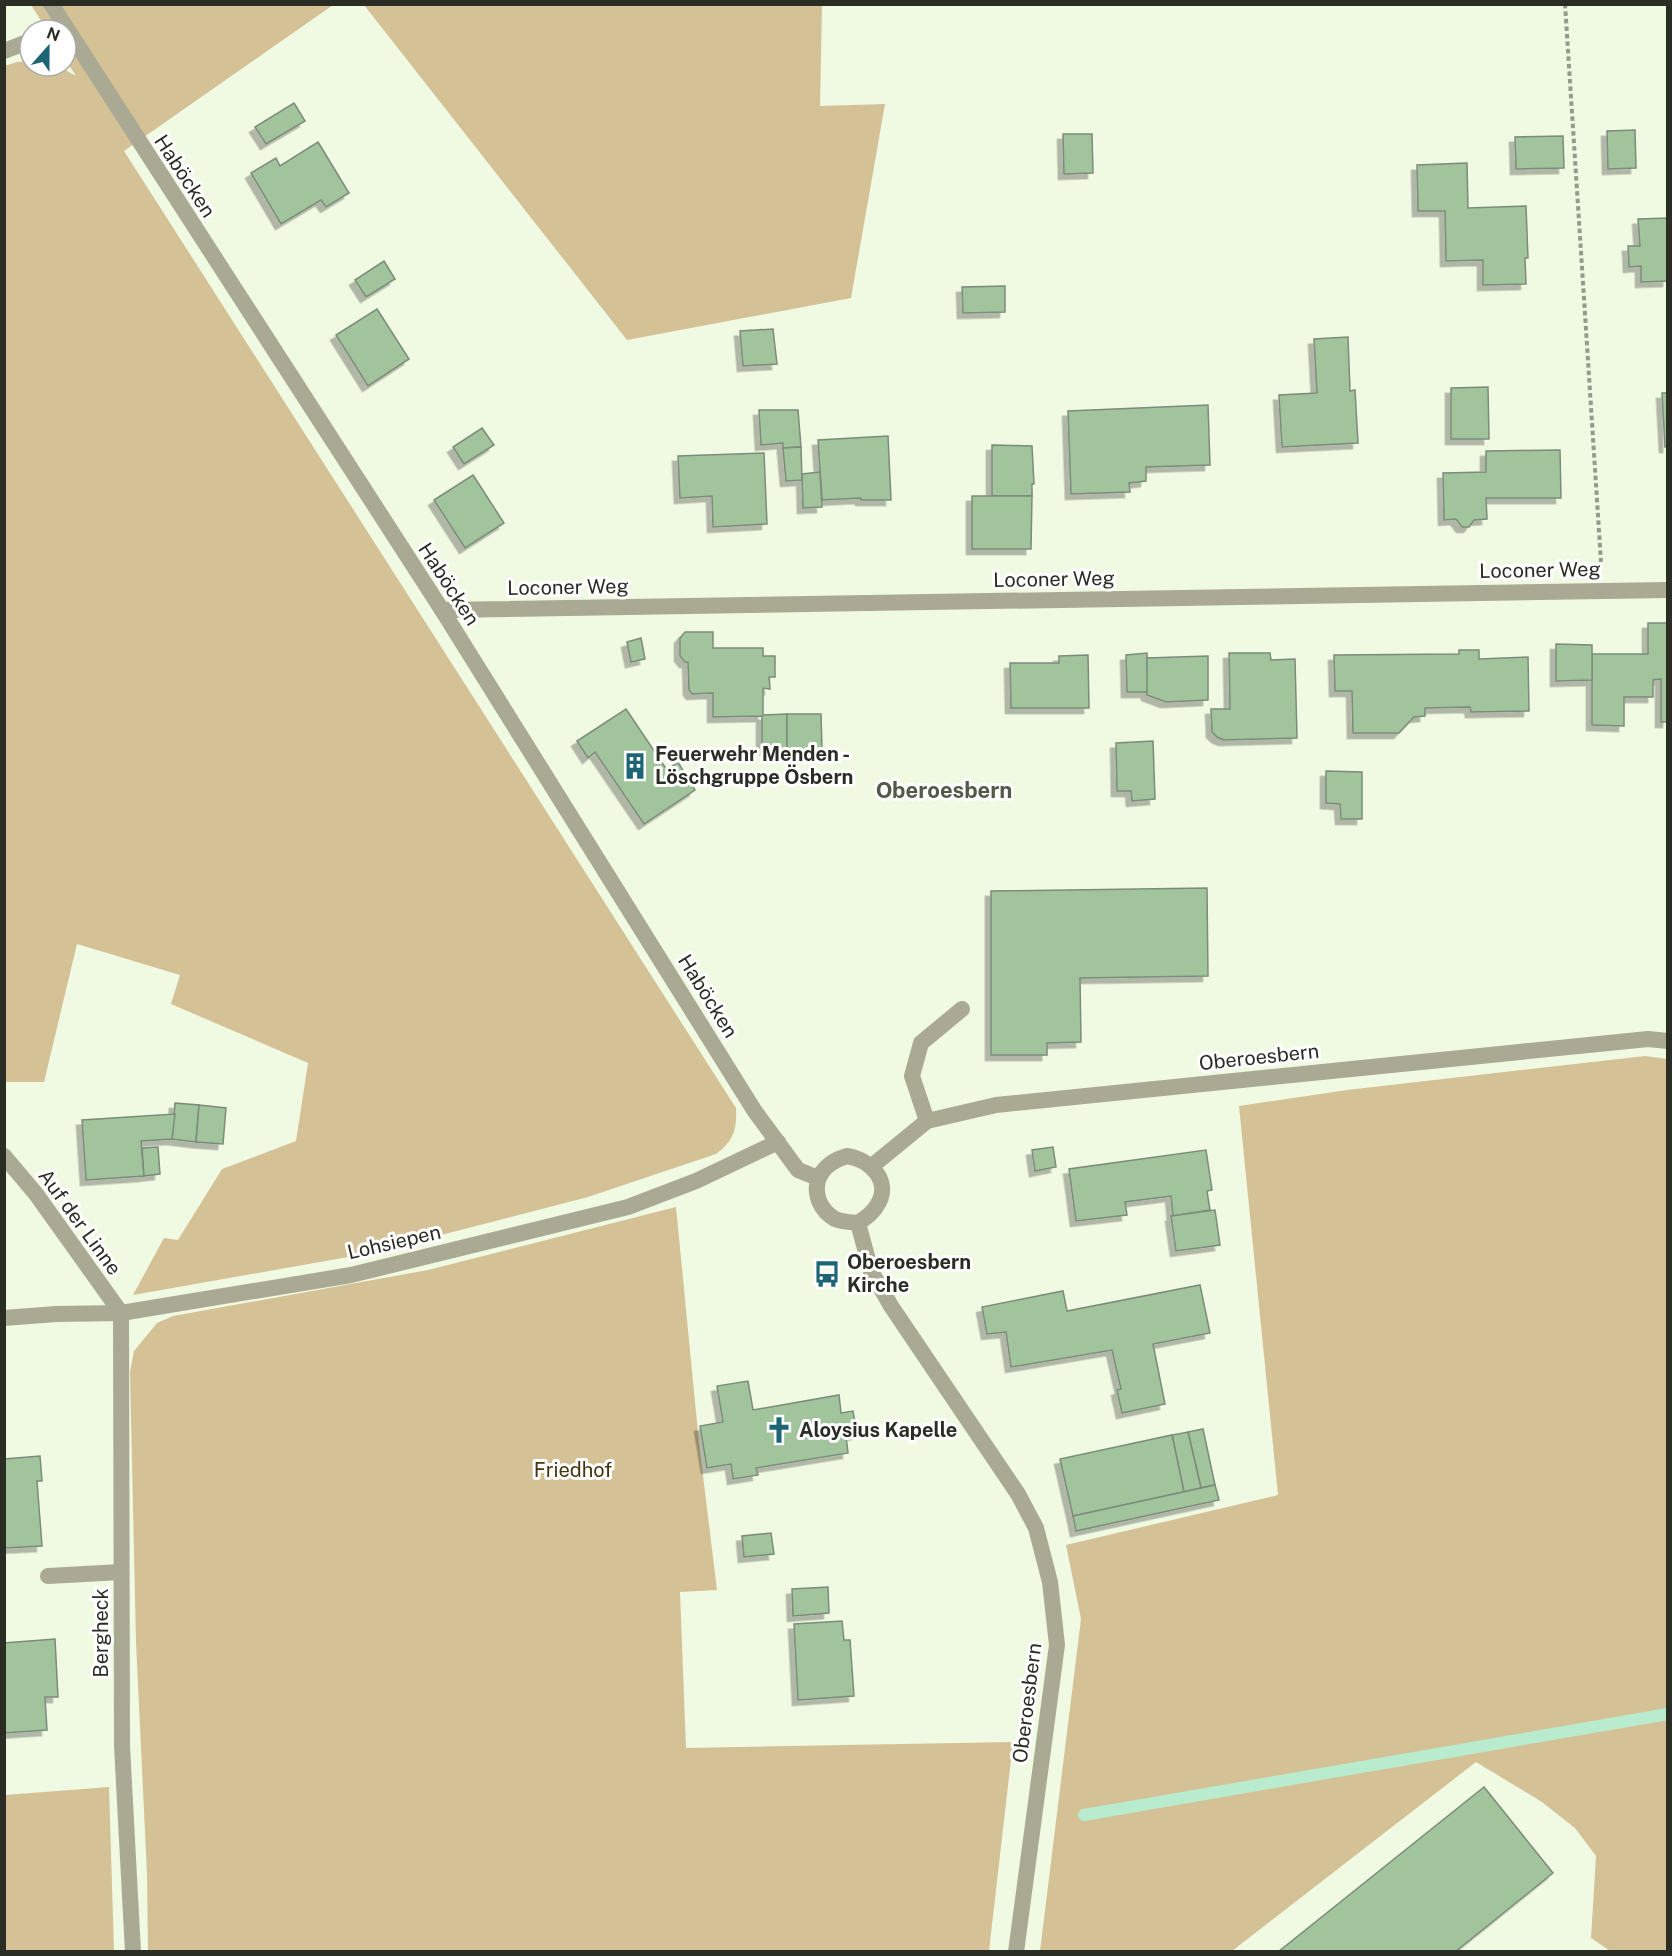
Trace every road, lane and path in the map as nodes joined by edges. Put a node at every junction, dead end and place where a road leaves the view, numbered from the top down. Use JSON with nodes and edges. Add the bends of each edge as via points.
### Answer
{"nodes":[{"id":1,"x":51,"y":4,"type":"edge"},
{"id":2,"x":1566,"y":4,"type":"edge"},
{"id":3,"x":57,"y":18,"type":"edge"},
{"id":4,"x":78,"y":53,"type":"edge"},
{"id":5,"x":1602,"y":590,"type":"junction"},
{"id":6,"x":1668,"y":590,"type":"edge"},
{"id":7,"x":442,"y":610,"type":"junction"},
{"id":8,"x":962,"y":1009,"type":"dead end"},
{"id":9,"x":1668,"y":1041,"type":"edge"},
{"id":10,"x":927,"y":1121,"type":"junction"},
{"id":11,"x":778,"y":1142,"type":"junction"},
{"id":12,"x":4,"y":1156,"type":"edge"},
{"id":13,"x":872,"y":1166,"type":"junction"},
{"id":14,"x":818,"y":1178,"type":"junction"},
{"id":15,"x":858,"y":1223,"type":"junction"},
{"id":16,"x":121,"y":1313,"type":"junction"},
{"id":17,"x":4,"y":1318,"type":"edge"},
{"id":18,"x":121,"y":1572,"type":"junction"},
{"id":19,"x":48,"y":1575,"type":"dead end"},
{"id":20,"x":133,"y":1952,"type":"edge"},
{"id":21,"x":1016,"y":1952,"type":"edge"}],
"edges":[{"from":1,"to":3,"type":"street","name":"Haböcken"},
{"from":2,"to":5,"type":"path"},
{"from":4,"to":7,"type":"street","name":"Haböcken"},
{"from":5,"to":6,"type":"street","name":"Loconer Weg"},
{"from":5,"to":7,"type":"street","name":"Loconer Weg"},
{"from":7,"to":11,"type":"street","name":"Haböcken","via":[[754,1110]]},
{"from":8,"to":10,"type":"street","via":[[921,1043],[912,1076]]},
{"from":9,"to":10,"type":"street","name":"Oberoesbern","via":[[1648,1039],[996,1105]]},
{"from":10,"to":13,"type":"street","name":"Oberoesbern"},
{"from":11,"to":14,"type":"street","name":"Haböcken","via":[[798,1170]]},
{"from":11,"to":16,"type":"street","name":"Lohsiepen","via":[[696,1181],[628,1207],[351,1275]]},
{"from":12,"to":16,"type":"street","name":"Auf der Linne"},
{"from":13,"to":14,"type":"street","via":[[847,1156],[824,1168]]},
{"from":13,"to":15,"type":"street","via":[[879,1174],[881,1197],[876,1209]]},
{"from":14,"to":15,"type":"street","via":[[817,1195],[828,1214],[844,1222]]},
{"from":15,"to":21,"type":"street","name":"Oberoesbern","via":[[871,1271],[891,1306],[1018,1494],[1035,1528],[1050,1582],[1057,1645]]},
{"from":16,"to":17,"type":"street","name":"Lohsiepen"},
{"from":16,"to":18,"type":"street","name":"Bergheck"},
{"from":18,"to":19,"type":"street"},
{"from":18,"to":20,"type":"street","name":"Bergheck","via":[[122,1746]]}]}
